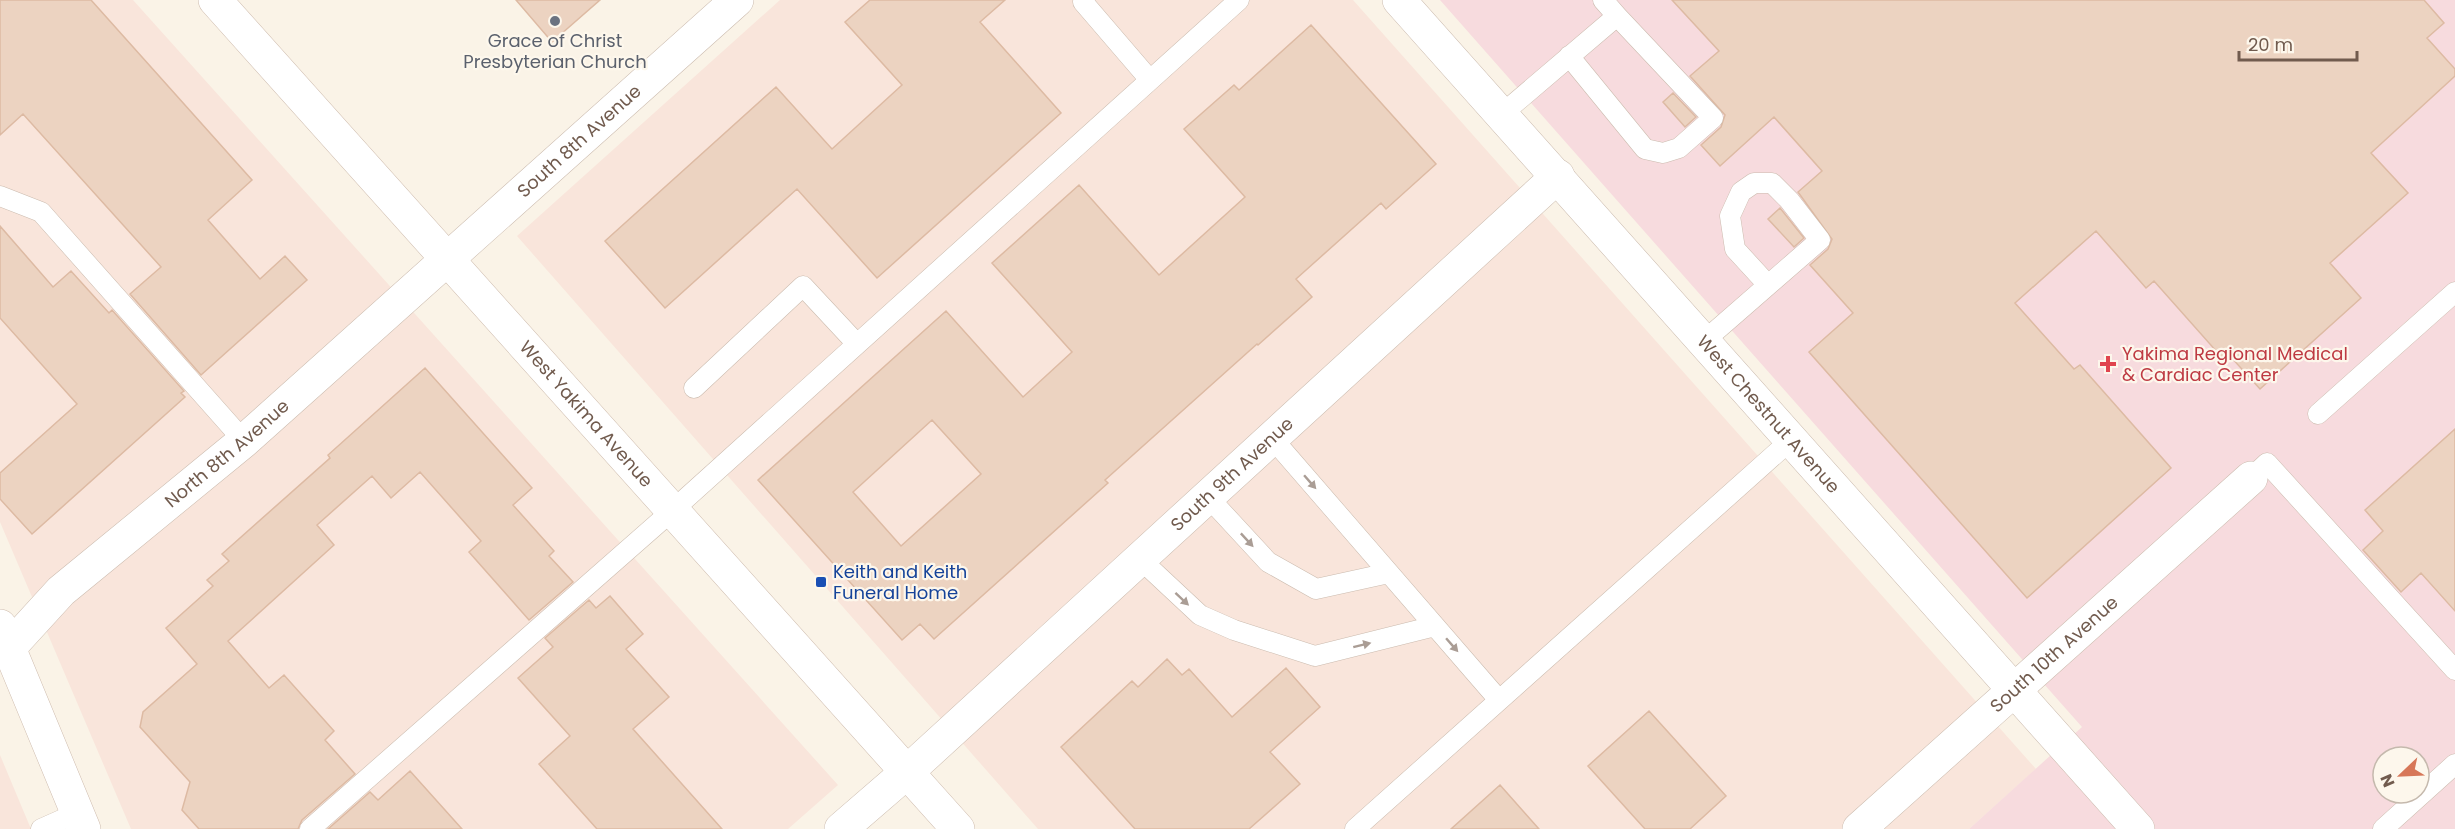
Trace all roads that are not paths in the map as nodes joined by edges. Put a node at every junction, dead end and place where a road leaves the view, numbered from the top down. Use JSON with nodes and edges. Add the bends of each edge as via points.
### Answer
{"nodes":[{"id":1,"x":215,"y":0,"type":"edge"},
{"id":2,"x":737,"y":0,"type":"edge"},
{"id":3,"x":1239,"y":0,"type":"edge"},
{"id":4,"x":1399,"y":0,"type":"edge"},
{"id":5,"x":1603,"y":0,"type":"edge"},
{"id":6,"x":1083,"y":1,"type":"edge"},
{"id":7,"x":1617,"y":16,"type":"junction"},
{"id":8,"x":1569,"y":56,"type":"junction"},
{"id":9,"x":1150,"y":80,"type":"junction"},
{"id":10,"x":1502,"y":114,"type":"junction"},
{"id":11,"x":1558,"y":176,"type":"junction"},
{"id":12,"x":0,"y":196,"type":"edge"},
{"id":13,"x":447,"y":258,"type":"junction"},
{"id":14,"x":1768,"y":285,"type":"junction"},
{"id":15,"x":2455,"y":292,"type":"edge"},
{"id":16,"x":1704,"y":340,"type":"junction"},
{"id":17,"x":857,"y":344,"type":"junction"},
{"id":18,"x":694,"y":388,"type":"dead end"},
{"id":19,"x":2318,"y":414,"type":"dead end"},
{"id":20,"x":1272,"y":438,"type":"junction"},
{"id":21,"x":1792,"y":440,"type":"junction"},
{"id":22,"x":244,"y":441,"type":"junction"},
{"id":23,"x":2251,"y":478,"type":"joint"},
{"id":24,"x":1208,"y":496,"type":"junction"},
{"id":25,"x":673,"y":510,"type":"junction"},
{"id":26,"x":1140,"y":559,"type":"junction"},
{"id":27,"x":1389,"y":573,"type":"junction"},
{"id":28,"x":1436,"y":626,"type":"junction"},
{"id":29,"x":4,"y":638,"type":"edge"},
{"id":30,"x":2455,"y":670,"type":"edge"},
{"id":31,"x":2015,"y":690,"type":"junction"},
{"id":32,"x":1499,"y":700,"type":"junction"},
{"id":33,"x":2455,"y":764,"type":"edge"},
{"id":34,"x":908,"y":772,"type":"junction"},
{"id":35,"x":81,"y":821,"type":"edge"},
{"id":36,"x":41,"y":829,"type":"edge"},
{"id":37,"x":310,"y":829,"type":"edge"},
{"id":38,"x":841,"y":829,"type":"edge"},
{"id":39,"x":958,"y":829,"type":"edge"},
{"id":40,"x":1356,"y":829,"type":"edge"},
{"id":41,"x":1859,"y":829,"type":"edge"},
{"id":42,"x":2138,"y":829,"type":"edge"},
{"id":43,"x":2383,"y":829,"type":"edge"}],
"edges":[{"from":1,"to":13,"type":"street","name":"West Yakima Avenue"},
{"from":2,"to":13,"type":"street","name":"South 8th Avenue"},
{"from":3,"to":9,"type":"lane"},
{"from":4,"to":10,"type":"street","name":"West Chestnut Avenue"},
{"from":5,"to":7,"type":"lane"},
{"from":6,"to":9,"type":"lane"},
{"from":7,"to":8,"type":"lane"},
{"from":7,"to":8,"type":"lane","via":[[1713,118],[1679,148],[1663,153],[1645,149]]},
{"from":8,"to":10,"type":"lane"},
{"from":9,"to":17,"type":"lane"},
{"from":10,"to":11,"type":"street","name":"West Chestnut Avenue"},
{"from":11,"to":16,"type":"street","name":"West Chestnut Avenue"},
{"from":11,"to":20,"type":"street","name":"South 9th Avenue"},
{"from":12,"to":22,"type":"lane","via":[[41,212]]},
{"from":13,"to":22,"type":"street","name":"North 8th Avenue"},
{"from":13,"to":25,"type":"street","name":"West Yakima Avenue"},
{"from":14,"to":14,"type":"lane","via":[[1820,240],[1772,183],[1754,183],[1741,192],[1730,216],[1736,249]]},
{"from":14,"to":16,"type":"lane"},
{"from":15,"to":19,"type":"lane"},
{"from":16,"to":21,"type":"street","name":"West Chestnut Avenue"},
{"from":17,"to":18,"type":"lane","via":[[803,286]]},
{"from":17,"to":25,"type":"lane"},
{"from":20,"to":24,"type":"street","name":"South 9th Avenue"},
{"from":20,"to":27,"type":"lane","one_way":true},
{"from":21,"to":31,"type":"street","name":"West Chestnut Avenue"},
{"from":21,"to":32,"type":"lane"},
{"from":22,"to":29,"type":"street","name":"North 8th Avenue"},
{"from":23,"to":30,"type":"lane","via":[[2267,463]]},
{"from":23,"to":31,"type":"street","name":"South 10th Avenue"},
{"from":24,"to":26,"type":"street","name":"South 9th Avenue"},
{"from":24,"to":27,"type":"lane","one_way":true,"via":[[1268,562],[1316,589]]},
{"from":25,"to":34,"type":"street","name":"West Yakima Avenue"},
{"from":25,"to":37,"type":"lane"},
{"from":26,"to":28,"type":"lane","one_way":true,"via":[[1200,615],[1255,638],[1315,656]]},
{"from":26,"to":34,"type":"street","name":"South 9th Avenue"},
{"from":27,"to":28,"type":"lane"},
{"from":28,"to":32,"type":"lane","one_way":true},
{"from":29,"to":35,"type":"street"},
{"from":31,"to":41,"type":"street","name":"South 10th Avenue"},
{"from":31,"to":42,"type":"street","name":"West Chestnut Avenue"},
{"from":32,"to":40,"type":"lane"},
{"from":33,"to":43,"type":"lane"},
{"from":34,"to":38,"type":"street","name":"South 9th Avenue"},
{"from":34,"to":39,"type":"street","name":"West Yakima Avenue"},
{"from":35,"to":36,"type":"lane"}]}
